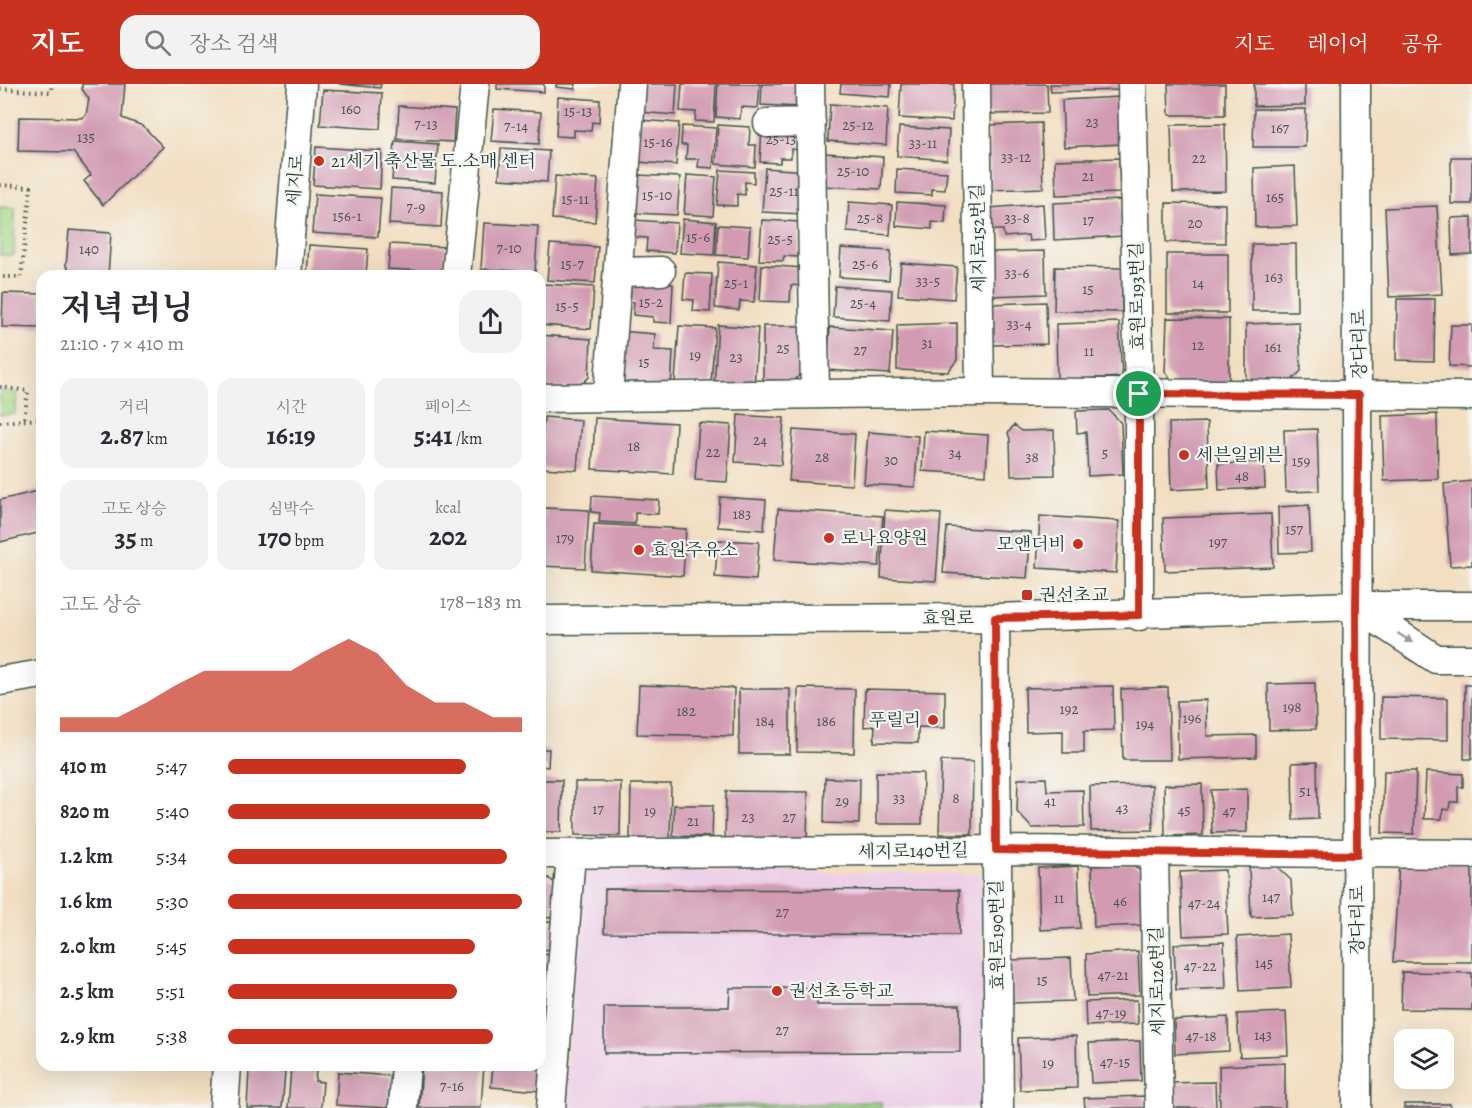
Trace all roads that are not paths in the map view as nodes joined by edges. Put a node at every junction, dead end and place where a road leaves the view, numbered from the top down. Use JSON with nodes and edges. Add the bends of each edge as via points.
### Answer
{"nodes":[{"id":1,"x":302,"y":84,"type":"edge"},
{"id":2,"x":475,"y":84,"type":"edge"},
{"id":3,"x":632,"y":84,"type":"edge"},
{"id":4,"x":810,"y":84,"type":"edge"},
{"id":5,"x":976,"y":84,"type":"edge"},
{"id":6,"x":1132,"y":84,"type":"edge"},
{"id":7,"x":1356,"y":84,"type":"edge"},
{"id":8,"x":811,"y":122,"type":"junction"},
{"id":9,"x":768,"y":123,"type":"dead end"},
{"id":10,"x":288,"y":270,"type":"edge"},
{"id":11,"x":457,"y":270,"type":"edge"},
{"id":12,"x":661,"y":271,"type":"dead end"},
{"id":13,"x":618,"y":272,"type":"junction"},
{"id":14,"x":980,"y":392,"type":"junction"},
{"id":15,"x":816,"y":393,"type":"junction"},
{"id":16,"x":1139,"y":394,"type":"junction"},
{"id":17,"x":1359,"y":395,"type":"junction"},
{"id":18,"x":608,"y":396,"type":"junction"},
{"id":19,"x":1472,"y":396,"type":"edge"},
{"id":20,"x":546,"y":398,"type":"edge"},
{"id":21,"x":1356,"y":606,"type":"junction"},
{"id":22,"x":1472,"y":606,"type":"edge"},
{"id":23,"x":1139,"y":615,"type":"junction"},
{"id":24,"x":995,"y":618,"type":"junction"},
{"id":25,"x":546,"y":620,"type":"edge"},
{"id":26,"x":1472,"y":659,"type":"edge"},
{"id":27,"x":36,"y":675,"type":"edge"},
{"id":28,"x":0,"y":681,"type":"edge"},
{"id":29,"x":996,"y":850,"type":"junction"},
{"id":30,"x":546,"y":854,"type":"edge"},
{"id":31,"x":571,"y":854,"type":"junction"},
{"id":32,"x":1154,"y":854,"type":"junction"},
{"id":33,"x":1472,"y":854,"type":"edge"},
{"id":34,"x":1357,"y":855,"type":"junction"},
{"id":35,"x":227,"y":1071,"type":"edge"},
{"id":36,"x":406,"y":1071,"type":"edge"},
{"id":37,"x":224,"y":1108,"type":"edge"},
{"id":38,"x":403,"y":1108,"type":"edge"},
{"id":39,"x":551,"y":1108,"type":"edge"},
{"id":40,"x":999,"y":1108,"type":"edge"},
{"id":41,"x":1159,"y":1108,"type":"edge"},
{"id":42,"x":1357,"y":1108,"type":"edge"}],
"edges":[{"from":1,"to":10,"type":"street","name":"세지로"},
{"from":2,"to":11,"type":"street"},
{"from":3,"to":13,"type":"street"},
{"from":4,"to":8,"type":"street"},
{"from":5,"to":14,"type":"street","name":"세지로152번길"},
{"from":6,"to":16,"type":"street","name":"효원로193번길"},
{"from":7,"to":17,"type":"street","name":"장다리로"},
{"from":8,"to":9,"type":"street"},
{"from":8,"to":15,"type":"street"},
{"from":12,"to":13,"type":"street"},
{"from":13,"to":18,"type":"street"},
{"from":14,"to":15,"type":"street"},
{"from":14,"to":16,"type":"street"},
{"from":15,"to":18,"type":"street"},
{"from":16,"to":17,"type":"street"},
{"from":16,"to":23,"type":"street","name":"효원로193번길"},
{"from":17,"to":19,"type":"street"},
{"from":17,"to":21,"type":"street","name":"장다리로"},
{"from":18,"to":20,"type":"street"},
{"from":21,"to":22,"type":"street","name":"효원로"},
{"from":21,"to":23,"type":"street","name":"효원로"},
{"from":21,"to":26,"type":"street","one_way":true,"via":[[1436,659]]},
{"from":21,"to":34,"type":"street","name":"장다리로"},
{"from":23,"to":24,"type":"street","name":"효원로"},
{"from":24,"to":25,"type":"street","name":"효원로"},
{"from":24,"to":29,"type":"street","name":"효원로190번길"},
{"from":27,"to":28,"type":"street"},
{"from":29,"to":31,"type":"street","name":"세지로140번길"},
{"from":29,"to":32,"type":"street","name":"세지로140번길"},
{"from":29,"to":40,"type":"street","name":"효원로190번길"},
{"from":30,"to":31,"type":"street","name":"세지로140번길"},
{"from":31,"to":39,"type":"street"},
{"from":32,"to":34,"type":"street","name":"세지로140번길"},
{"from":32,"to":41,"type":"street","name":"세지로126번길"},
{"from":33,"to":34,"type":"street","name":"세지로140번길"},
{"from":34,"to":42,"type":"street","name":"장다리로"},
{"from":35,"to":37,"type":"street"},
{"from":36,"to":38,"type":"street"}]}
